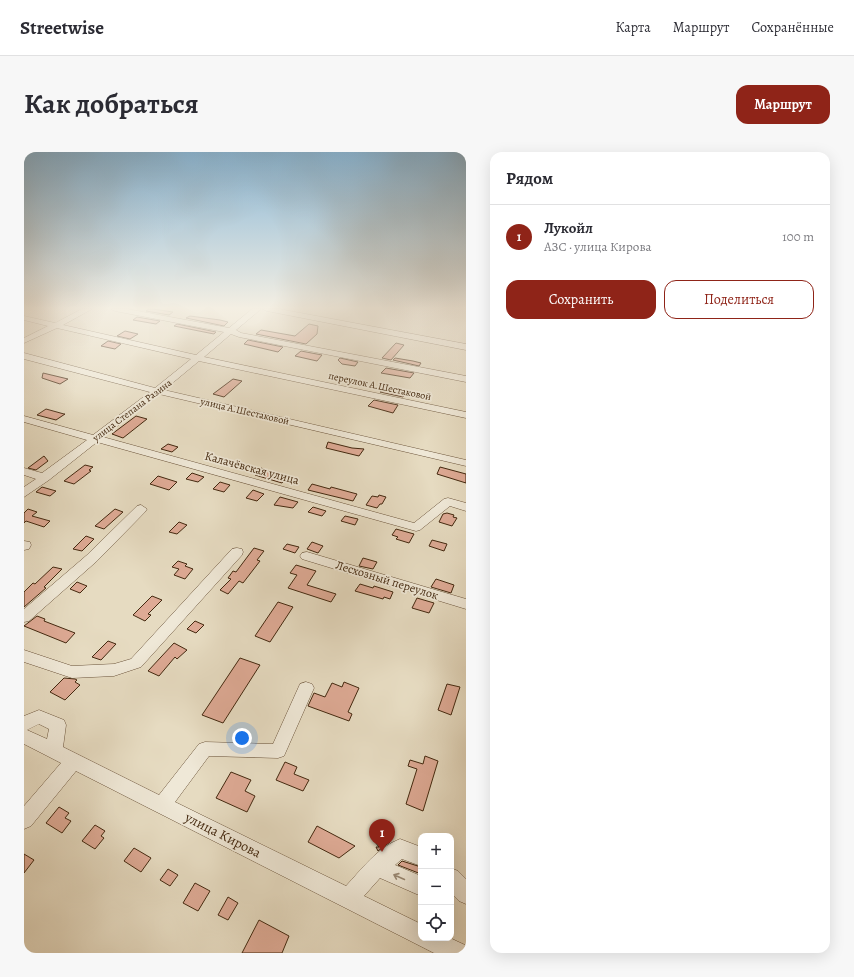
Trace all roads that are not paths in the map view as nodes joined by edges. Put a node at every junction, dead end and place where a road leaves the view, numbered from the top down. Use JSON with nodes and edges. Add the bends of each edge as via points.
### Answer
{"nodes":[{"id":1,"x":148,"y":346,"type":"edge"},
{"id":2,"x":213,"y":346,"type":"edge"},
{"id":3,"x":298,"y":346,"type":"edge"},
{"id":4,"x":24,"y":356,"type":"edge"},
{"id":5,"x":199,"y":358,"type":"junction"},
{"id":6,"x":466,"y":379,"type":"edge"},
{"id":7,"x":157,"y":391,"type":"junction"},
{"id":8,"x":466,"y":415,"type":"edge"},
{"id":9,"x":24,"y":420,"type":"edge"},
{"id":10,"x":94,"y":439,"type":"junction"},
{"id":11,"x":466,"y":464,"type":"edge"},
{"id":12,"x":24,"y":471,"type":"edge"},
{"id":13,"x":45,"y":478,"type":"junction"},
{"id":14,"x":24,"y":493,"type":"edge"},
{"id":15,"x":466,"y":507,"type":"edge"},
{"id":16,"x":141,"y":509,"type":"dead end"},
{"id":17,"x":237,"y":552,"type":"dead end"},
{"id":18,"x":308,"y":556,"type":"dead end"},
{"id":19,"x":466,"y":604,"type":"edge"},
{"id":20,"x":24,"y":617,"type":"edge"},
{"id":21,"x":24,"y":656,"type":"edge"},
{"id":22,"x":306,"y":688,"type":"dead end"},
{"id":23,"x":24,"y":724,"type":"edge"},
{"id":24,"x":24,"y":736,"type":"edge"},
{"id":25,"x":54,"y":751,"type":"junction"},
{"id":26,"x":74,"y":760,"type":"junction"},
{"id":27,"x":162,"y":805,"type":"junction"},
{"id":28,"x":24,"y":820,"type":"edge"},
{"id":29,"x":418,"y":856,"type":"edge"},
{"id":30,"x":377,"y":867,"type":"junction"},
{"id":31,"x":454,"y":881,"type":"edge"},
{"id":32,"x":418,"y":885,"type":"edge"},
{"id":33,"x":466,"y":894,"type":"edge"},
{"id":34,"x":350,"y":898,"type":"junction"},
{"id":35,"x":418,"y":933,"type":"edge"},
{"id":36,"x":433,"y":941,"type":"edge"},
{"id":37,"x":466,"y":948,"type":"edge"},
{"id":38,"x":456,"y":953,"type":"edge"},
{"id":39,"x":465,"y":953,"type":"edge"}],
"edges":[{"from":1,"to":5,"type":"street","name":"переулок А.Шестаковой"},
{"from":2,"to":5,"type":"street","name":"улица Степана Разина"},
{"from":3,"to":6,"type":"street"},
{"from":4,"to":7,"type":"street","name":"улица А.Шестаковой"},
{"from":5,"to":7,"type":"street","name":"улица Степана Разина"},
{"from":5,"to":8,"type":"street","name":"переулок А.Шестаковой"},
{"from":7,"to":10,"type":"street","name":"улица Степана Разина"},
{"from":7,"to":11,"type":"street","name":"улица А.Шестаковой"},
{"from":9,"to":10,"type":"street","name":"Калачёвская улица"},
{"from":10,"to":13,"type":"street","name":"улица Степана Разина"},
{"from":10,"to":15,"type":"street","name":"Калачёвская улица","via":[[416,526],[448,502]]},
{"from":12,"to":13,"type":"street"},
{"from":13,"to":14,"type":"street","name":"улица Степана Разина"},
{"from":16,"to":20,"type":"street","via":[[92,558]]},
{"from":17,"to":21,"type":"street","via":[[136,663],[114,670],[72,672]]},
{"from":18,"to":19,"type":"street","name":"Лесхозный переулок"},
{"from":22,"to":27,"type":"street","via":[[278,751],[205,749]]},
{"from":23,"to":25,"type":"street","via":[[39,717],[58,725]]},
{"from":24,"to":25,"type":"street","name":"улица Кирова"},
{"from":25,"to":26,"type":"street","name":"улица Кирова"},
{"from":26,"to":27,"type":"street","name":"улица Кирова"},
{"from":26,"to":28,"type":"street"},
{"from":27,"to":34,"type":"street","name":"улица Кирова"},
{"from":29,"to":30,"type":"street","via":[[400,848]]},
{"from":32,"to":30,"type":"street","one_way":true},
{"from":30,"to":34,"type":"street"},
{"from":31,"to":33,"type":"street"},
{"from":34,"to":35,"type":"street","name":"улица Кирова"},
{"from":36,"to":38,"type":"street"},
{"from":37,"to":39,"type":"street"}]}
